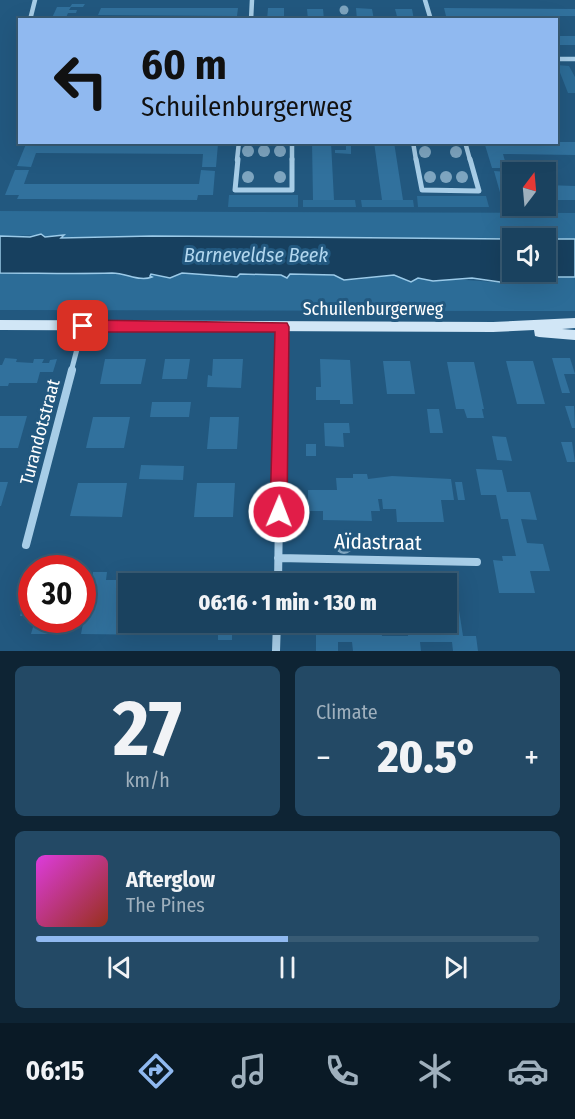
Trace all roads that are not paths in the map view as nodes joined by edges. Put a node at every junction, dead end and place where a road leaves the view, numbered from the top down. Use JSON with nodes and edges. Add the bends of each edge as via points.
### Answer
{"nodes":[{"id":1,"x":36,"y":0,"type":"edge"},
{"id":2,"x":252,"y":0,"type":"edge"},
{"id":3,"x":425,"y":0,"type":"edge"},
{"id":4,"x":31,"y":18,"type":"edge"},
{"id":5,"x":251,"y":18,"type":"edge"},
{"id":6,"x":430,"y":18,"type":"edge"},
{"id":7,"x":558,"y":59,"type":"edge"},
{"id":8,"x":575,"y":59,"type":"edge"},
{"id":9,"x":239,"y":144,"type":"edge"},
{"id":10,"x":292,"y":144,"type":"edge"},
{"id":11,"x":413,"y":144,"type":"edge"},
{"id":12,"x":466,"y":144,"type":"edge"},
{"id":13,"x":575,"y":323,"type":"edge"},
{"id":14,"x":0,"y":325,"type":"edge"},
{"id":15,"x":83,"y":326,"type":"junction"},
{"id":16,"x":282,"y":327,"type":"junction"},
{"id":17,"x":493,"y":327,"type":"junction"},
{"id":18,"x":575,"y":334,"type":"edge"},
{"id":19,"x":26,"y":545,"type":"dead end"},
{"id":20,"x":278,"y":558,"type":"junction"},
{"id":21,"x":477,"y":562,"type":"dead end"},
{"id":22,"x":278,"y":573,"type":"edge"},
{"id":23,"x":277,"y":633,"type":"edge"},
{"id":24,"x":276,"y":651,"type":"edge"}],
"edges":[{"from":1,"to":4,"type":"street"},
{"from":2,"to":5,"type":"street"},
{"from":3,"to":6,"type":"street"},
{"from":7,"to":8,"type":"street"},
{"from":9,"to":10,"type":"street","via":[[235,190],[292,190]]},
{"from":11,"to":12,"type":"street","via":[[422,190],[479,191]]},
{"from":13,"to":17,"type":"street","name":"Schuilenburgerweg"},
{"from":14,"to":15,"type":"street","name":"Schuilenburgerweg"},
{"from":15,"to":16,"type":"street","name":"Schuilenburgerweg"},
{"from":15,"to":19,"type":"street","name":"Turandotstraat"},
{"from":16,"to":17,"type":"street","name":"Schuilenburgerweg"},
{"from":16,"to":20,"type":"street"},
{"from":17,"to":18,"type":"street","name":"Schuilenburgerweg"},
{"from":20,"to":21,"type":"street","name":"Aïdastraat"},
{"from":20,"to":22,"type":"street"},
{"from":23,"to":24,"type":"street"}]}
